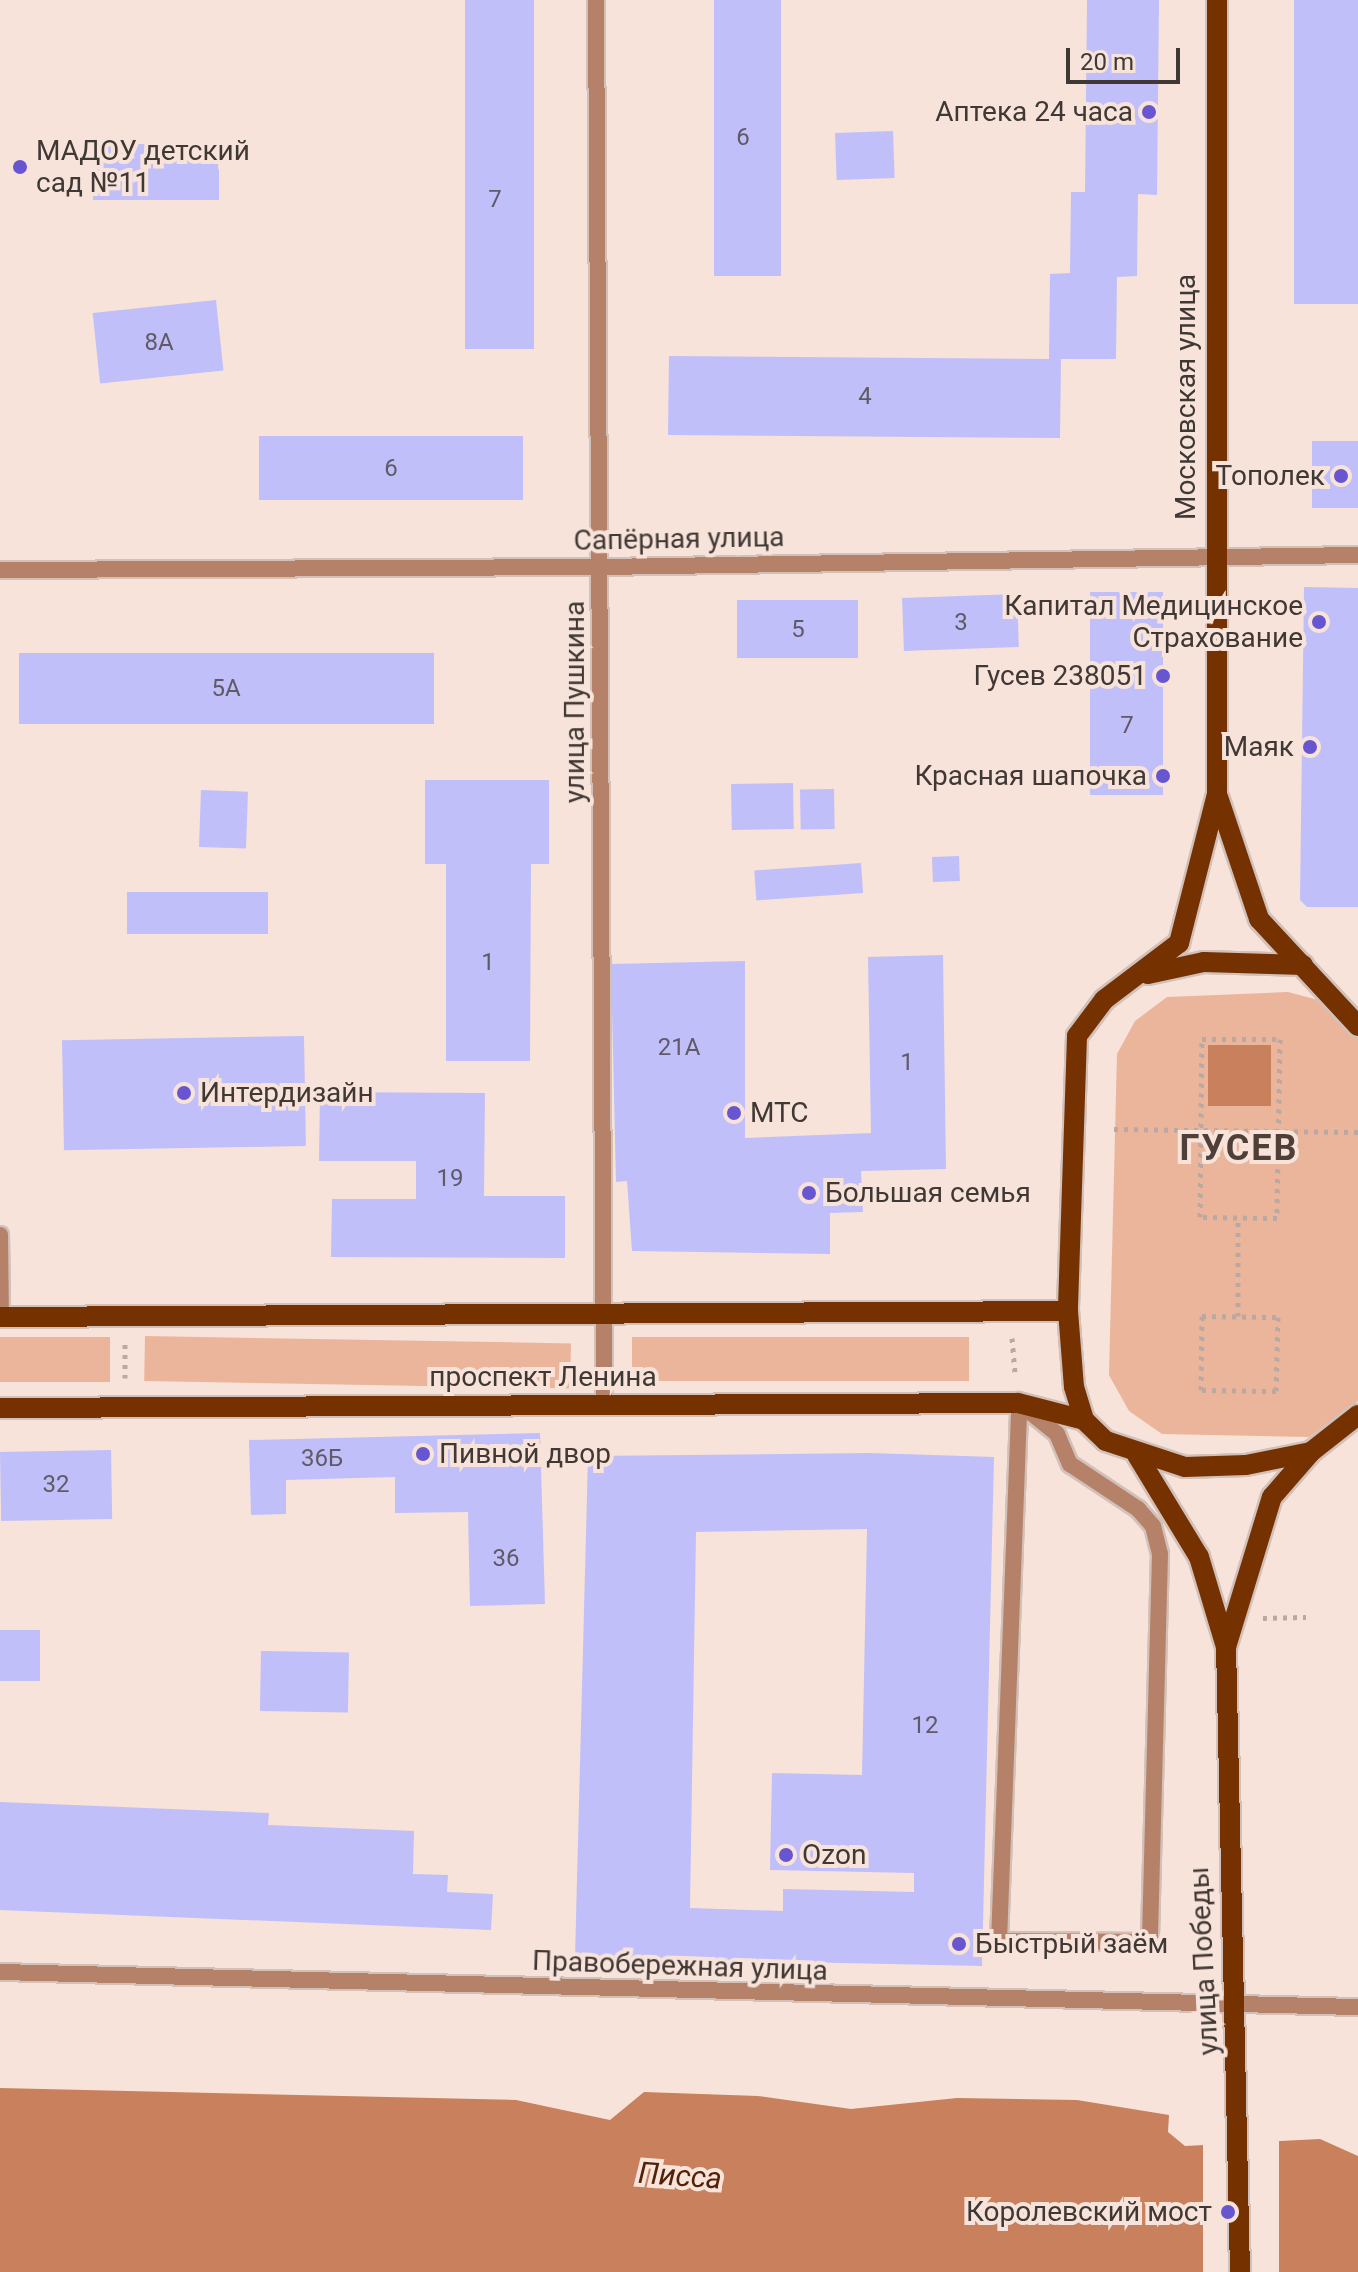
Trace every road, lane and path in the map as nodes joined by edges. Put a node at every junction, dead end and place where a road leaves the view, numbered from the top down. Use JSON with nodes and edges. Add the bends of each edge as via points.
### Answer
{"nodes":[{"id":1,"x":596,"y":0,"type":"edge"},
{"id":2,"x":1217,"y":0,"type":"edge"},
{"id":3,"x":1213,"y":555,"type":"junction"},
{"id":4,"x":1358,"y":555,"type":"edge"},
{"id":5,"x":601,"y":567,"type":"junction"},
{"id":6,"x":0,"y":570,"type":"edge"},
{"id":7,"x":1217,"y":794,"type":"junction"},
{"id":8,"x":1303,"y":965,"type":"junction"},
{"id":9,"x":1140,"y":976,"type":"junction"},
{"id":10,"x":1358,"y":1026,"type":"edge"},
{"id":11,"x":1114,"y":1129,"type":"dead end"},
{"id":12,"x":1201,"y":1130,"type":"junction"},
{"id":13,"x":1279,"y":1131,"type":"junction"},
{"id":14,"x":1358,"y":1132,"type":"edge"},
{"id":15,"x":1238,"y":1218,"type":"junction"},
{"id":16,"x":0,"y":1235,"type":"edge"},
{"id":17,"x":1009,"y":1311,"type":"junction"},
{"id":18,"x":1068,"y":1311,"type":"junction"},
{"id":19,"x":603,"y":1314,"type":"junction"},
{"id":20,"x":1238,"y":1316,"type":"junction"},
{"id":21,"x":1,"y":1317,"type":"edge"},
{"id":22,"x":124,"y":1317,"type":"junction"},
{"id":23,"x":1018,"y":1403,"type":"junction"},
{"id":24,"x":604,"y":1405,"type":"junction"},
{"id":25,"x":126,"y":1407,"type":"junction"},
{"id":26,"x":0,"y":1408,"type":"edge"},
{"id":27,"x":1358,"y":1415,"type":"edge"},
{"id":28,"x":1084,"y":1420,"type":"junction"},
{"id":29,"x":1311,"y":1452,"type":"junction"},
{"id":30,"x":1137,"y":1455,"type":"junction"},
{"id":31,"x":1226,"y":1647,"type":"junction"},
{"id":32,"x":999,"y":1941,"type":"joint"},
{"id":33,"x":0,"y":1972,"type":"edge"},
{"id":34,"x":1236,"y":2007,"type":"junction"},
{"id":35,"x":1358,"y":2007,"type":"edge"},
{"id":36,"x":1240,"y":2272,"type":"edge"}],
"edges":[{"from":1,"to":5,"type":"street","name":"улица Пушкина"},
{"from":2,"to":3,"type":"main road","name":"Московская улица"},
{"from":3,"to":4,"type":"street","name":"Сапёрная улица"},
{"from":3,"to":5,"type":"street","name":"Сапёрная улица"},
{"from":3,"to":7,"type":"main road","name":"Московская улица"},
{"from":5,"to":6,"type":"street","name":"Сапёрная улица"},
{"from":5,"to":19,"type":"street","name":"улица Пушкина"},
{"from":7,"to":8,"type":"main road","name":"Московская улица","via":[[1259,919]]},
{"from":7,"to":9,"type":"main road","name":"Московская улица","via":[[1189,925],[1164,959]]},
{"from":8,"to":9,"type":"main road","name":"Московская улица","via":[[1204,962]]},
{"from":8,"to":10,"type":"main road","name":"Московская улица"},
{"from":9,"to":18,"type":"main road","name":"Московская улица","via":[[1104,1000],[1077,1036]]},
{"from":11,"to":12,"type":"path"},
{"from":12,"to":13,"type":"path"},
{"from":12,"to":13,"type":"path","via":[[1202,1039],[1280,1039]]},
{"from":12,"to":15,"type":"path","via":[[1200,1217]]},
{"from":13,"to":14,"type":"path"},
{"from":13,"to":15,"type":"path","via":[[1277,1218]]},
{"from":15,"to":20,"type":"path"},
{"from":16,"to":21,"type":"street"},
{"from":17,"to":18,"type":"main road"},
{"from":17,"to":19,"type":"main road"},
{"from":17,"to":23,"type":"path"},
{"from":18,"to":28,"type":"main road","name":"Московская улица"},
{"from":19,"to":22,"type":"main road"},
{"from":19,"to":24,"type":"street","name":"улица Пушкина"},
{"from":20,"to":20,"type":"path","via":[[1278,1317],[1276,1391],[1201,1390],[1202,1316]]},
{"from":21,"to":22,"type":"main road"},
{"from":22,"to":25,"type":"path"},
{"from":23,"to":24,"type":"main road","name":"проспект Ленина"},
{"from":23,"to":28,"type":"main road","name":"проспект Ленина"},
{"from":24,"to":25,"type":"main road","name":"проспект Ленина"},
{"from":25,"to":26,"type":"main road","name":"проспект Ленина"},
{"from":27,"to":29,"type":"main road"},
{"from":28,"to":30,"type":"main road","name":"проспект Ленина"},
{"from":29,"to":30,"type":"main road","via":[[1185,1467]]},
{"from":29,"to":31,"type":"main road","via":[[1272,1497]]},
{"from":30,"to":31,"type":"main road","via":[[1199,1557]]},
{"from":31,"to":34,"type":"main road","name":"улица Победы","via":[[1226,1860]]},
{"from":32,"to":32,"type":"street","via":[[1150,1942],[1160,1554],[1153,1526],[1138,1509],[1070,1464],[1057,1434],[1030,1412],[1019,1413]]},
{"from":33,"to":34,"type":"street","name":"Правобережная улица"},
{"from":34,"to":35,"type":"street","name":"Правобережная улица"},
{"from":34,"to":36,"type":"main road","name":"улица Победы"}]}
